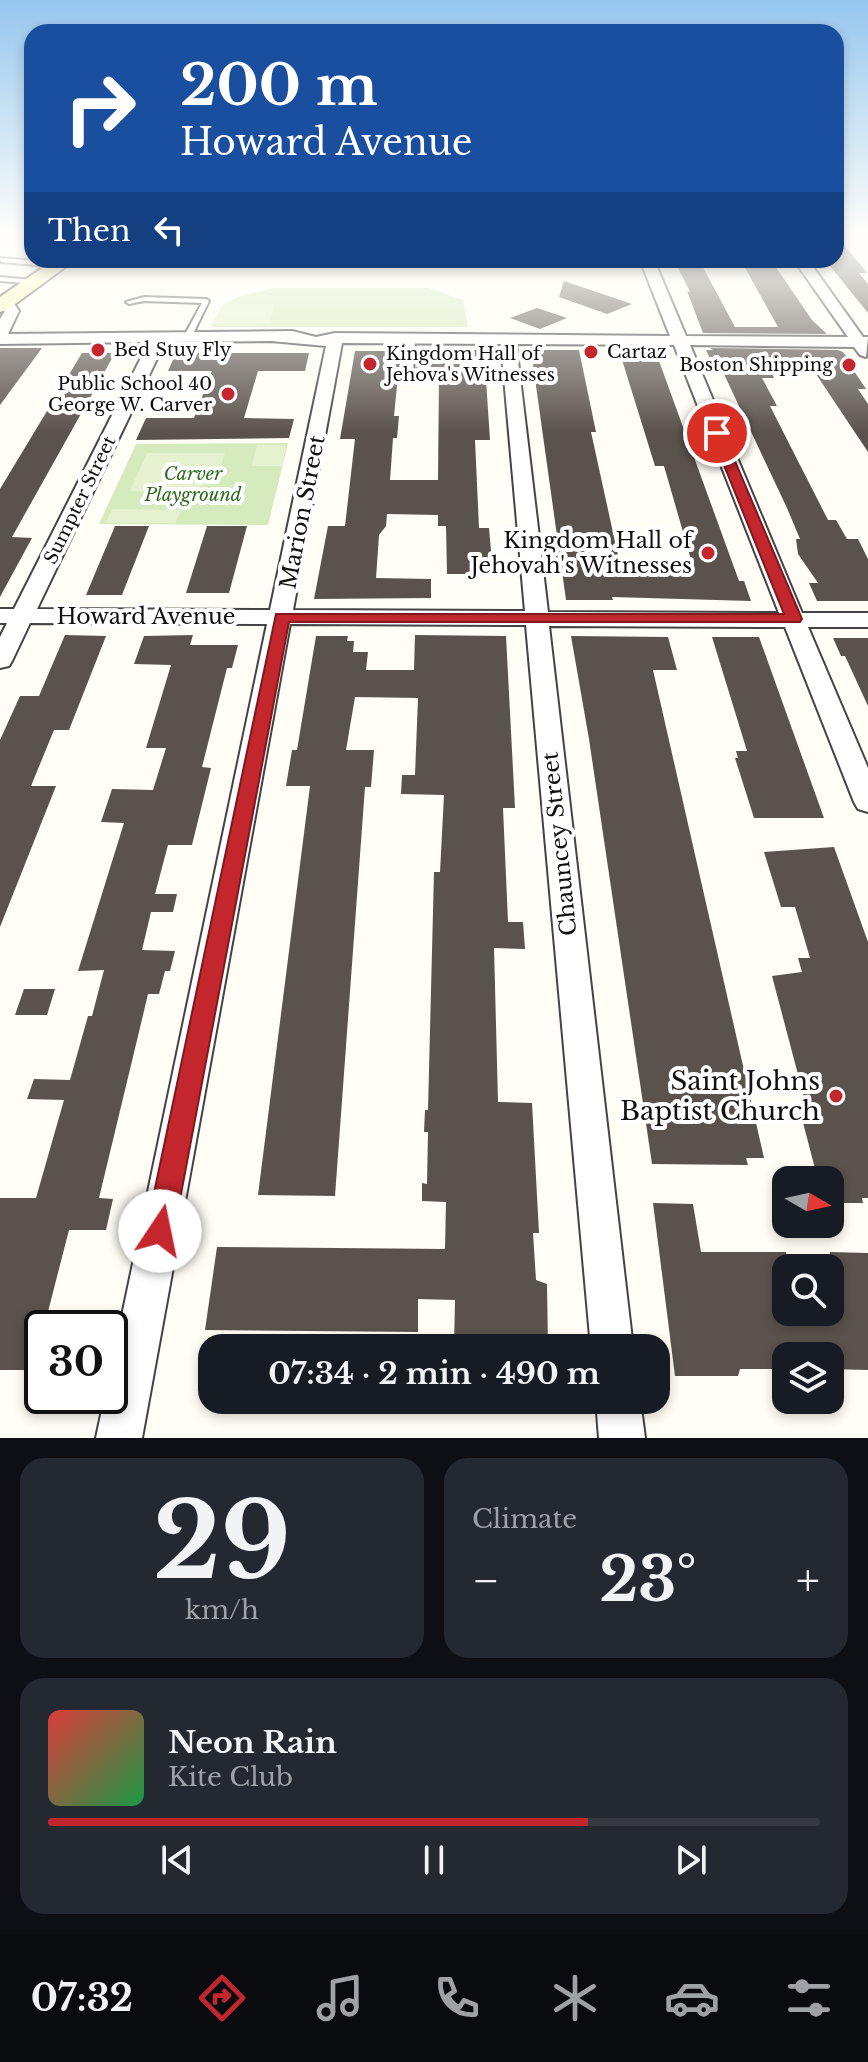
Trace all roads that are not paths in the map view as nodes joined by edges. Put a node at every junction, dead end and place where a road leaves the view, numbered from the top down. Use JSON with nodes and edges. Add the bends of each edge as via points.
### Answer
{"nodes":[{"id":1,"x":143,"y":299,"type":"edge"},
{"id":2,"x":147,"y":299,"type":"edge"},
{"id":3,"x":663,"y":299,"type":"edge"},
{"id":4,"x":830,"y":299,"type":"edge"},
{"id":5,"x":129,"y":302,"type":"dead end"},
{"id":6,"x":3,"y":304,"type":"edge"},
{"id":7,"x":0,"y":337,"type":"edge"},
{"id":8,"x":159,"y":338,"type":"junction"},
{"id":9,"x":187,"y":338,"type":"junction"},
{"id":10,"x":335,"y":338,"type":"junction"},
{"id":11,"x":411,"y":339,"type":"junction"},
{"id":12,"x":508,"y":339,"type":"junction"},
{"id":13,"x":679,"y":340,"type":"junction"},
{"id":14,"x":865,"y":346,"type":"edge"},
{"id":15,"x":409,"y":375,"type":"dead end"},
{"id":16,"x":11,"y":616,"type":"edge"},
{"id":17,"x":282,"y":617,"type":"junction"},
{"id":18,"x":535,"y":618,"type":"junction"},
{"id":19,"x":794,"y":619,"type":"junction"},
{"id":20,"x":868,"y":620,"type":"edge"},
{"id":21,"x":0,"y":661,"type":"edge"},
{"id":22,"x":868,"y":802,"type":"edge"},
{"id":23,"x":611,"y":1334,"type":"edge"},
{"id":24,"x":619,"y":1414,"type":"edge"},
{"id":25,"x":119,"y":1438,"type":"edge"},
{"id":26,"x":622,"y":1438,"type":"edge"}],
"edges":[{"from":1,"to":5,"type":"lane"},
{"from":2,"to":9,"type":"lane","via":[[206,301]]},
{"from":3,"to":13,"type":"street"},
{"from":4,"to":14,"type":"street"},
{"from":6,"to":7,"type":"street","via":[[12,311]]},
{"from":7,"to":8,"type":"street"},
{"from":8,"to":9,"type":"street"},
{"from":8,"to":16,"type":"street","name":"Sumpter Street"},
{"from":9,"to":10,"type":"street"},
{"from":10,"to":11,"type":"street"},
{"from":10,"to":17,"type":"street","name":"Marion Street"},
{"from":11,"to":12,"type":"street"},
{"from":11,"to":15,"type":"lane"},
{"from":12,"to":13,"type":"street"},
{"from":12,"to":18,"type":"street","name":"Chauncey Street"},
{"from":13,"to":14,"type":"street"},
{"from":13,"to":19,"type":"street"},
{"from":16,"to":17,"type":"street","name":"Howard Avenue"},
{"from":16,"to":21,"type":"street","name":"Sumpter Street"},
{"from":17,"to":18,"type":"street","name":"Howard Avenue"},
{"from":17,"to":25,"type":"street","name":"Marion Street"},
{"from":18,"to":19,"type":"street","name":"Howard Avenue"},
{"from":18,"to":23,"type":"street","name":"Chauncey Street"},
{"from":19,"to":20,"type":"street","name":"Howard Avenue"},
{"from":19,"to":22,"type":"street"},
{"from":24,"to":26,"type":"street"}]}
